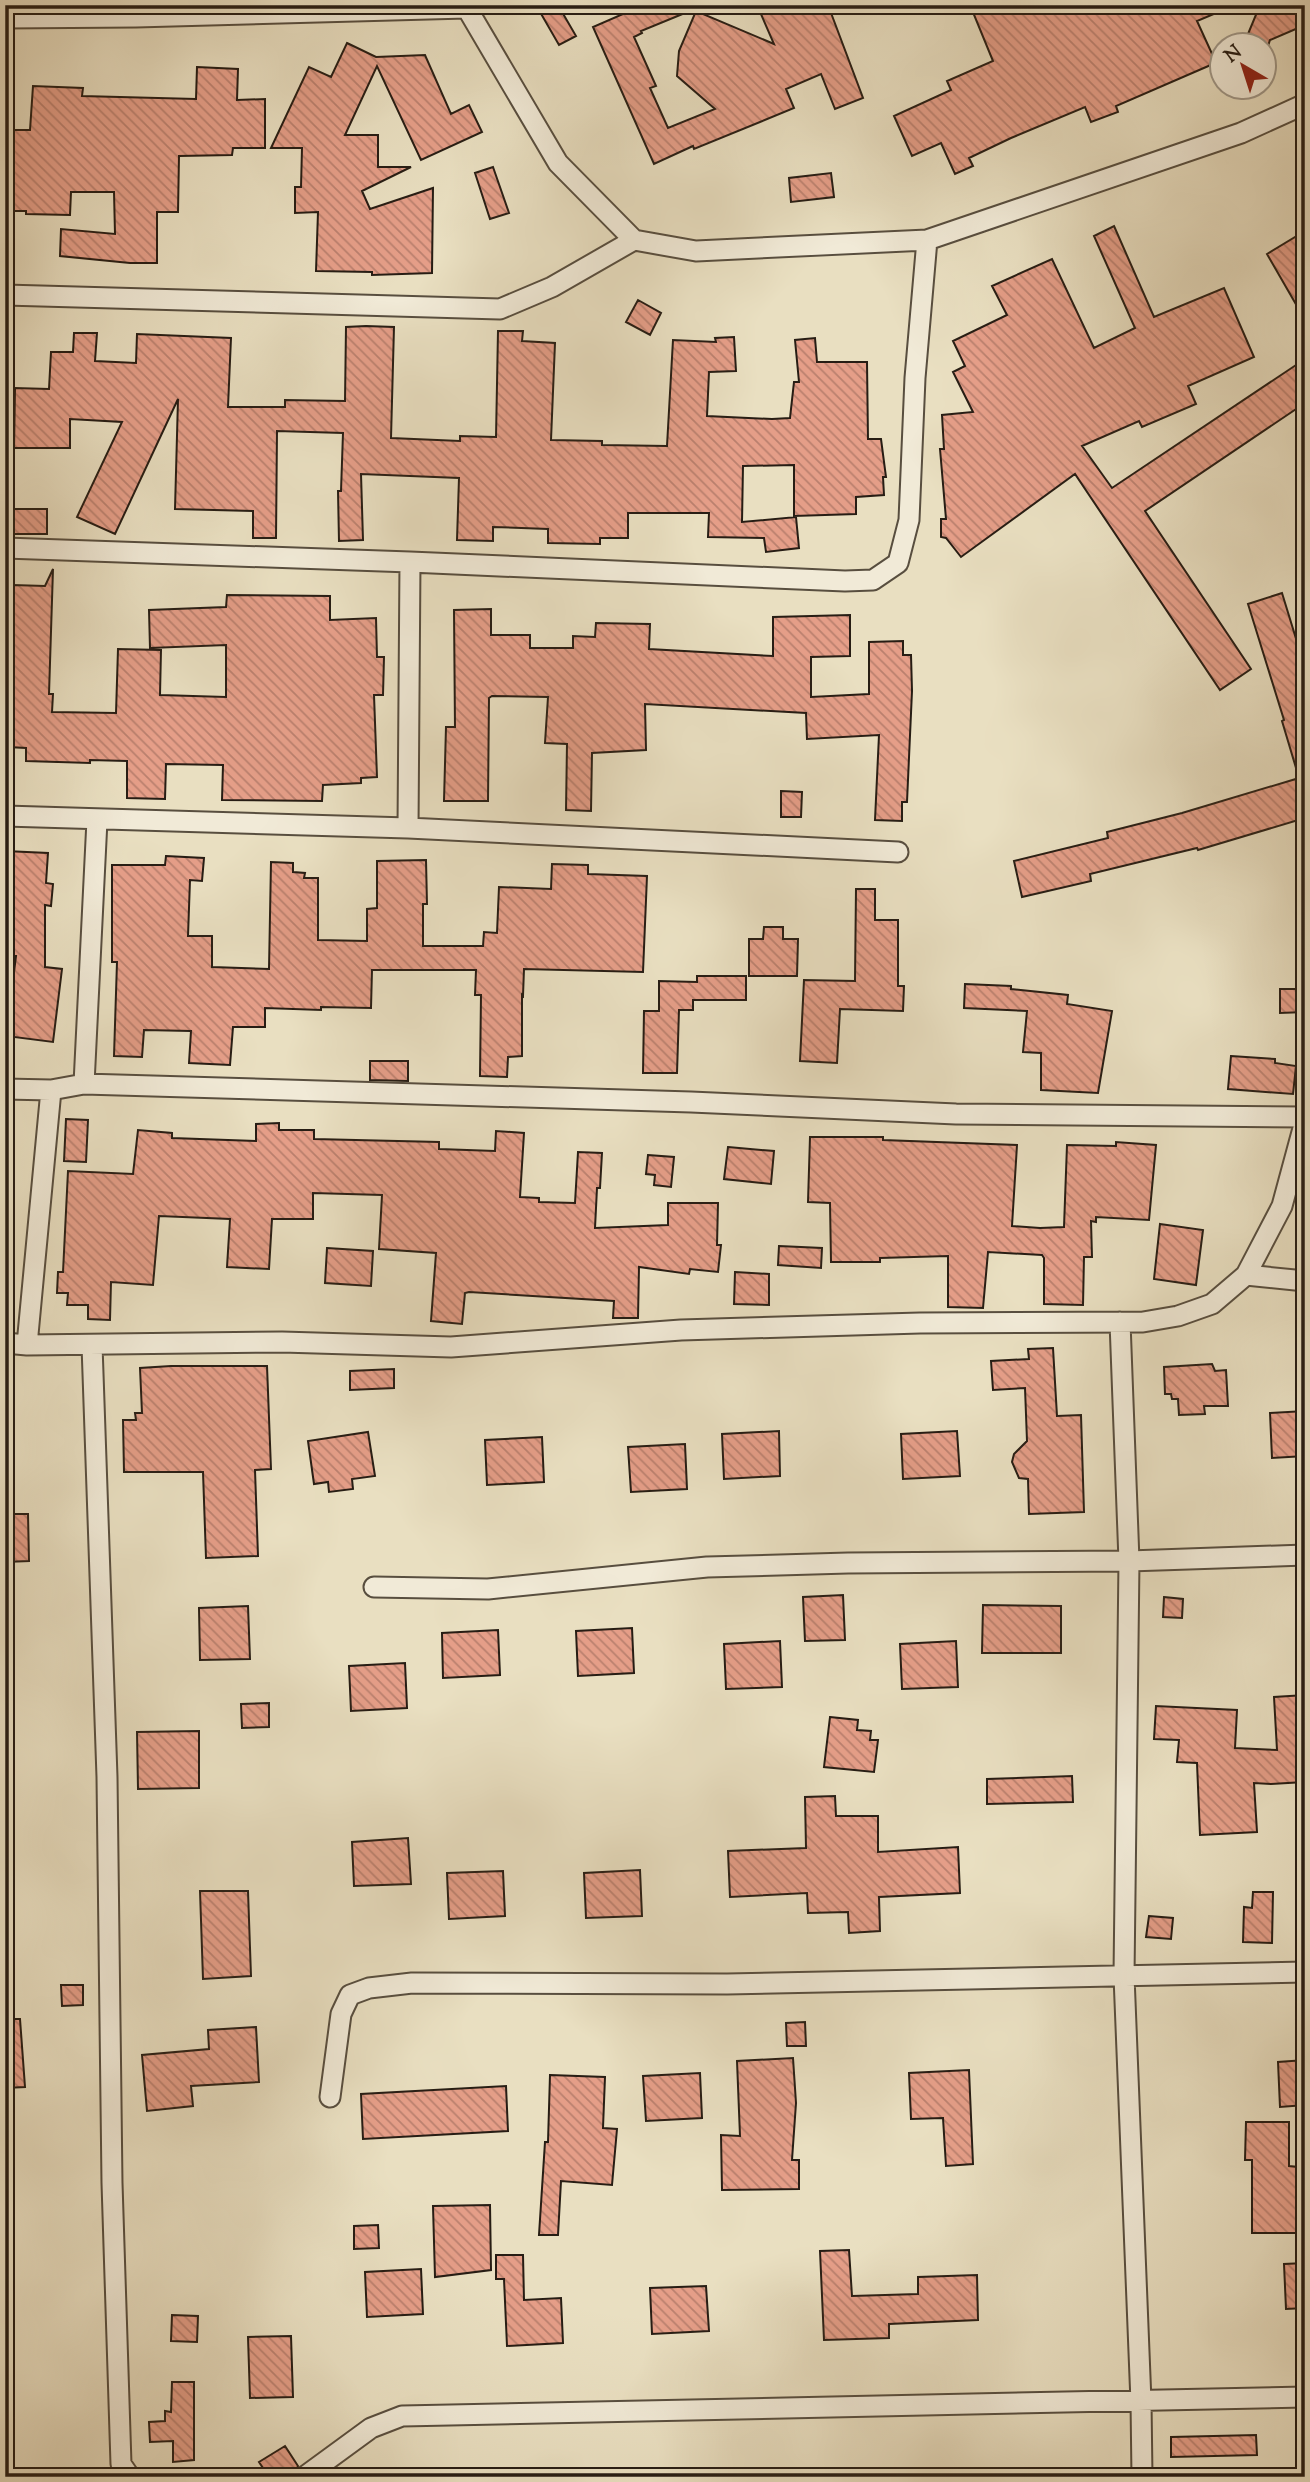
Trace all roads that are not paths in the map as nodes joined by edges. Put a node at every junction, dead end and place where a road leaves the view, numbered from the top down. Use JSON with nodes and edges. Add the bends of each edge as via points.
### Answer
{"nodes":[{"id":1,"x":465,"y":6,"type":"edge"},
{"id":2,"x":133,"y":11,"type":"edge"},
{"id":3,"x":5,"y":18,"type":"edge"},
{"id":4,"x":1305,"y":104,"type":"edge"},
{"id":5,"x":634,"y":240,"type":"junction"},
{"id":6,"x":927,"y":240,"type":"junction"},
{"id":7,"x":5,"y":295,"type":"edge"},
{"id":8,"x":5,"y":548,"type":"edge"},
{"id":9,"x":410,"y":562,"type":"junction"},
{"id":10,"x":5,"y":816,"type":"edge"},
{"id":11,"x":97,"y":820,"type":"junction"},
{"id":12,"x":408,"y":828,"type":"junction"},
{"id":13,"x":898,"y":852,"type":"dead end"},
{"id":14,"x":84,"y":1084,"type":"junction"},
{"id":15,"x":5,"y":1089,"type":"edge"},
{"id":16,"x":51,"y":1090,"type":"junction"},
{"id":17,"x":1305,"y":1119,"type":"edge"},
{"id":18,"x":1246,"y":1275,"type":"junction"},
{"id":19,"x":1305,"y":1281,"type":"edge"},
{"id":20,"x":1121,"y":1322,"type":"junction"},
{"id":21,"x":5,"y":1343,"type":"edge"},
{"id":22,"x":27,"y":1345,"type":"junction"},
{"id":23,"x":92,"y":1345,"type":"junction"},
{"id":24,"x":1305,"y":1555,"type":"edge"},
{"id":25,"x":1129,"y":1561,"type":"junction"},
{"id":26,"x":374,"y":1587,"type":"dead end"},
{"id":27,"x":1305,"y":1972,"type":"edge"},
{"id":28,"x":1124,"y":1976,"type":"junction"},
{"id":29,"x":330,"y":2097,"type":"dead end"},
{"id":30,"x":1305,"y":2397,"type":"edge"},
{"id":31,"x":1141,"y":2402,"type":"junction"},
{"id":32,"x":130,"y":2477,"type":"edge"},
{"id":33,"x":304,"y":2477,"type":"edge"},
{"id":34,"x":1142,"y":2477,"type":"edge"}],
"edges":[{"from":1,"to":2,"type":"street"},
{"from":1,"to":5,"type":"street","via":[[558,163]]},
{"from":2,"to":3,"type":"street"},
{"from":4,"to":6,"type":"street","via":[[1241,133]]},
{"from":5,"to":6,"type":"street","via":[[696,251]]},
{"from":5,"to":7,"type":"street","via":[[552,287],[500,309]]},
{"from":6,"to":9,"type":"street","via":[[909,520],[898,564],[873,580]]},
{"from":8,"to":9,"type":"street"},
{"from":9,"to":12,"type":"street"},
{"from":10,"to":11,"type":"street"},
{"from":11,"to":12,"type":"street"},
{"from":11,"to":14,"type":"street"},
{"from":12,"to":13,"type":"street"},
{"from":14,"to":16,"type":"street"},
{"from":14,"to":17,"type":"street","via":[[956,1114]]},
{"from":15,"to":16,"type":"street"},
{"from":16,"to":22,"type":"street"},
{"from":17,"to":18,"type":"street","via":[[1282,1206]]},
{"from":18,"to":19,"type":"street"},
{"from":18,"to":20,"type":"street","via":[[1212,1304],[1178,1316]]},
{"from":20,"to":23,"type":"street","via":[[920,1322],[681,1330],[451,1347],[282,1342]]},
{"from":20,"to":25,"type":"street"},
{"from":21,"to":22,"type":"street"},
{"from":22,"to":23,"type":"street"},
{"from":23,"to":32,"type":"street","via":[[107,1777],[121,2464]]},
{"from":24,"to":25,"type":"street"},
{"from":25,"to":26,"type":"street","via":[[707,1567],[488,1589]]},
{"from":25,"to":28,"type":"street"},
{"from":27,"to":28,"type":"street"},
{"from":28,"to":29,"type":"street","via":[[369,1987],[350,1994],[341,2014]]},
{"from":28,"to":31,"type":"street"},
{"from":30,"to":31,"type":"street"},
{"from":31,"to":33,"type":"street","via":[[402,2416],[371,2428]]},
{"from":31,"to":34,"type":"street"}]}
